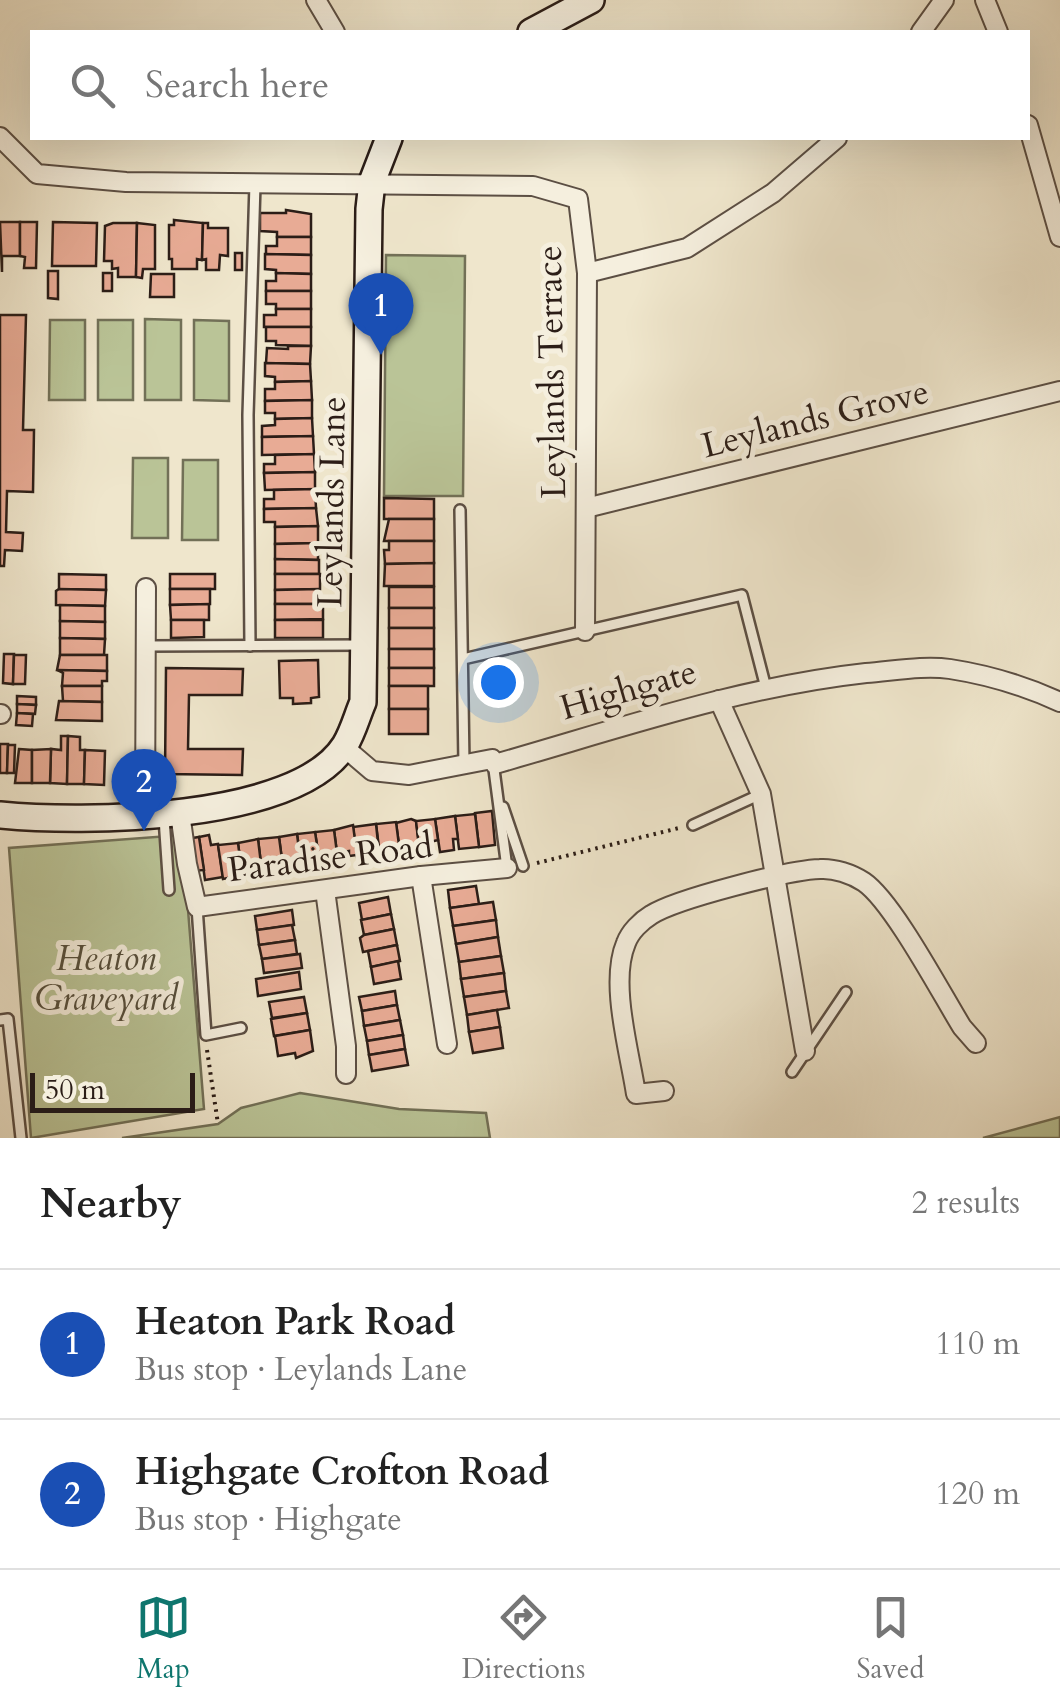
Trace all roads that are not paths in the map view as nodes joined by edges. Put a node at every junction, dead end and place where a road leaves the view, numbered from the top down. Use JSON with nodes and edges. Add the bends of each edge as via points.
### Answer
{"nodes":[{"id":1,"x":316,"y":0,"type":"edge"},
{"id":2,"x":592,"y":0,"type":"edge"},
{"id":3,"x":944,"y":0,"type":"edge"},
{"id":4,"x":984,"y":0,"type":"edge"},
{"id":5,"x":334,"y":30,"type":"edge"},
{"id":6,"x":536,"y":30,"type":"edge"},
{"id":7,"x":922,"y":30,"type":"edge"},
{"id":8,"x":997,"y":30,"type":"edge"},
{"id":9,"x":1030,"y":132,"type":"edge"},
{"id":10,"x":0,"y":136,"type":"edge"},
{"id":11,"x":389,"y":140,"type":"edge"},
{"id":12,"x":835,"y":140,"type":"edge"},
{"id":13,"x":372,"y":182,"type":"junction"},
{"id":14,"x":255,"y":184,"type":"junction"},
{"id":15,"x":1060,"y":237,"type":"edge"},
{"id":16,"x":587,"y":272,"type":"junction"},
{"id":17,"x":1060,"y":391,"type":"edge"},
{"id":18,"x":586,"y":508,"type":"junction"},
{"id":19,"x":460,"y":510,"type":"dead end"},
{"id":20,"x":146,"y":588,"type":"dead end"},
{"id":21,"x":585,"y":631,"type":"junction"},
{"id":22,"x":364,"y":645,"type":"junction"},
{"id":23,"x":146,"y":646,"type":"junction"},
{"id":24,"x":250,"y":646,"type":"junction"},
{"id":25,"x":462,"y":659,"type":"junction"},
{"id":26,"x":766,"y":688,"type":"junction"},
{"id":27,"x":719,"y":700,"type":"junction"},
{"id":28,"x":1060,"y":702,"type":"edge"},
{"id":29,"x":344,"y":747,"type":"junction"},
{"id":30,"x":494,"y":761,"type":"junction"},
{"id":31,"x":464,"y":764,"type":"junction"},
{"id":32,"x":761,"y":794,"type":"junction"},
{"id":33,"x":0,"y":815,"type":"edge"},
{"id":34,"x":163,"y":815,"type":"junction"},
{"id":35,"x":693,"y":825,"type":"road end"},
{"id":36,"x":515,"y":867,"type":"junction"},
{"id":37,"x":422,"y":876,"type":"junction"},
{"id":38,"x":774,"y":877,"type":"junction"},
{"id":39,"x":169,"y":890,"type":"dead end"},
{"id":40,"x":325,"y":890,"type":"junction"},
{"id":41,"x":198,"y":907,"type":"junction"},
{"id":42,"x":846,"y":992,"type":"dead end"},
{"id":43,"x":4,"y":1020,"type":"edge"},
{"id":44,"x":242,"y":1028,"type":"dead end"},
{"id":45,"x":976,"y":1043,"type":"dead end"},
{"id":46,"x":447,"y":1044,"type":"dead end"},
{"id":47,"x":806,"y":1051,"type":"junction"},
{"id":48,"x":792,"y":1072,"type":"dead end"},
{"id":49,"x":346,"y":1074,"type":"dead end"},
{"id":50,"x":664,"y":1091,"type":"dead end"},
{"id":51,"x":21,"y":1138,"type":"edge"}],
"edges":[{"from":1,"to":5,"type":"street"},
{"from":2,"to":6,"type":"street"},
{"from":3,"to":7,"type":"street"},
{"from":4,"to":8,"type":"street"},
{"from":9,"to":15,"type":"street"},
{"from":10,"to":14,"type":"street","via":[[37,174]]},
{"from":11,"to":13,"type":"street","name":"Leylands Lane"},
{"from":12,"to":16,"type":"street","via":[[773,194],[686,248]]},
{"from":13,"to":14,"type":"street"},
{"from":13,"to":16,"type":"street","name":"Leylands Terrace","via":[[533,186],[578,200]]},
{"from":13,"to":22,"type":"street","name":"Leylands Lane"},
{"from":14,"to":24,"type":"lane"},
{"from":16,"to":18,"type":"street","name":"Leylands Terrace"},
{"from":17,"to":18,"type":"street","name":"Leylands Grove"},
{"from":18,"to":21,"type":"street","name":"Leylands Terrace"},
{"from":19,"to":25,"type":"lane"},
{"from":20,"to":23,"type":"street","name":"Paradise Road"},
{"from":21,"to":25,"type":"lane"},
{"from":21,"to":26,"type":"lane","via":[[742,595]]},
{"from":22,"to":24,"type":"lane"},
{"from":22,"to":29,"type":"street","name":"Leylands Lane","via":[[363,702]]},
{"from":23,"to":24,"type":"lane"},
{"from":23,"to":34,"type":"street","name":"Paradise Road"},
{"from":25,"to":31,"type":"lane"},
{"from":26,"to":27,"type":"street","name":"Highgate"},
{"from":26,"to":28,"type":"street","name":"Highgate","via":[[947,668],[1023,685]]},
{"from":27,"to":30,"type":"street","name":"Highgate"},
{"from":27,"to":32,"type":"street"},
{"from":29,"to":31,"type":"street","name":"Highgate","via":[[372,771],[409,775]]},
{"from":29,"to":34,"type":"street","via":[[310,777],[271,795]]},
{"from":30,"to":31,"type":"street","name":"Highgate"},
{"from":30,"to":36,"type":"lane"},
{"from":30,"to":36,"type":"lane"},
{"from":32,"to":35,"type":"lane"},
{"from":32,"to":38,"type":"street"},
{"from":33,"to":34,"type":"street"},
{"from":34,"to":39,"type":"lane"},
{"from":34,"to":41,"type":"street","name":"Paradise Road","via":[[187,864]]},
{"from":36,"to":37,"type":"street","name":"Paradise Road"},
{"from":37,"to":40,"type":"street","name":"Paradise Road"},
{"from":37,"to":46,"type":"street"},
{"from":38,"to":45,"type":"street","via":[[822,869],[865,883]]},
{"from":38,"to":47,"type":"street"},
{"from":38,"to":50,"type":"street","via":[[653,913],[626,942],[620,996],[636,1094]]},
{"from":40,"to":41,"type":"street","name":"Paradise Road"},
{"from":40,"to":49,"type":"street"},
{"from":41,"to":44,"type":"lane","via":[[206,1035]]},
{"from":42,"to":47,"type":"lane"},
{"from":43,"to":51,"type":"lane"},
{"from":47,"to":48,"type":"lane"}]}
